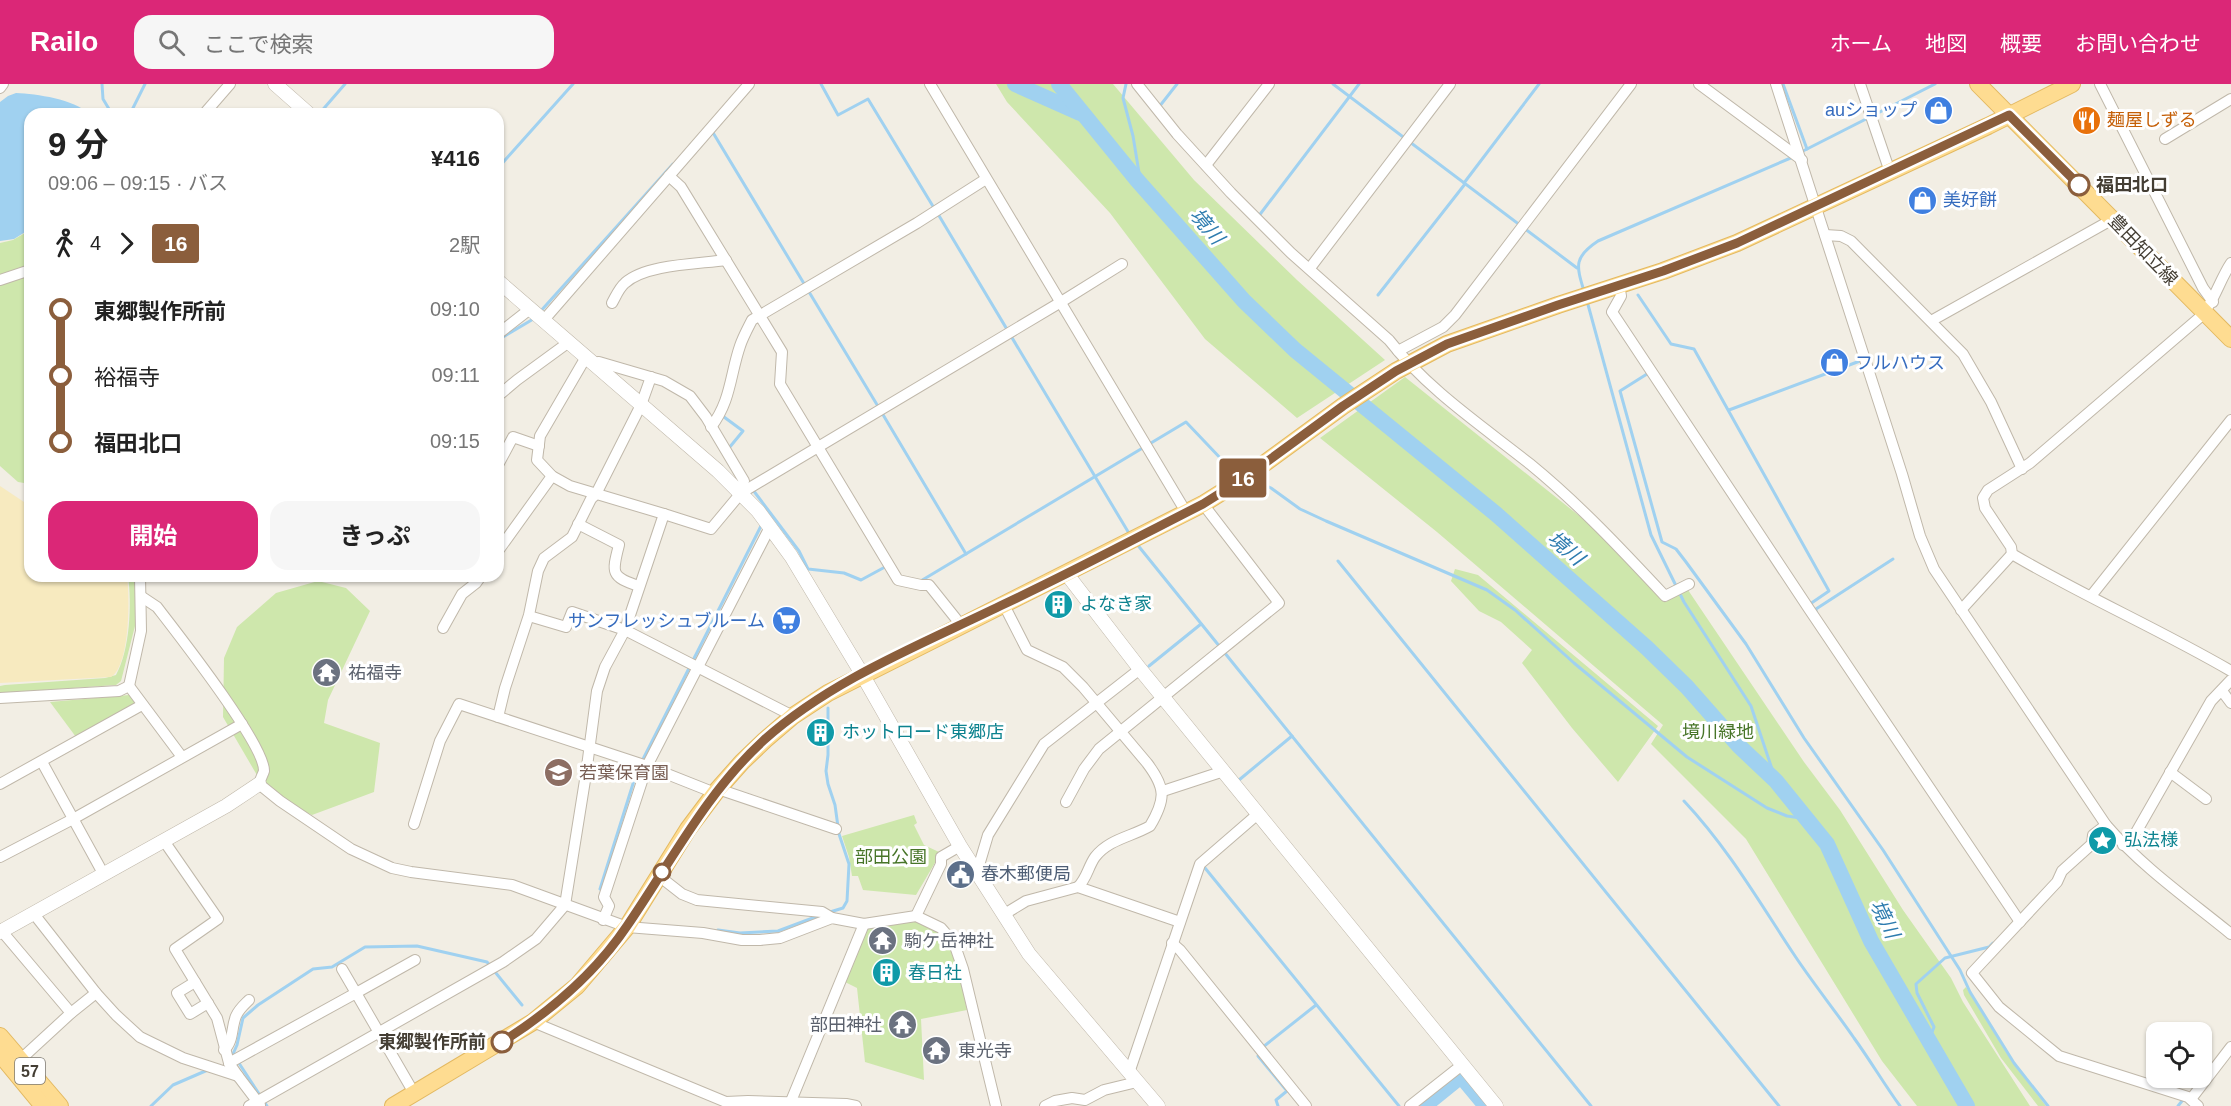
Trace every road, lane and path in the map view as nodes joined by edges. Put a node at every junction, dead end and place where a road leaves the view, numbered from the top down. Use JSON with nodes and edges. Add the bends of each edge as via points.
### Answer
{"nodes":[{"id":1,"x":3,"y":84,"type":"edge"},
{"id":2,"x":230,"y":84,"type":"edge"},
{"id":3,"x":275,"y":84,"type":"edge"},
{"id":4,"x":749,"y":84,"type":"edge"},
{"id":5,"x":930,"y":84,"type":"edge"},
{"id":6,"x":1137,"y":84,"type":"edge"},
{"id":7,"x":1269,"y":84,"type":"edge"},
{"id":8,"x":1450,"y":84,"type":"edge"},
{"id":9,"x":1631,"y":84,"type":"edge"},
{"id":10,"x":1699,"y":84,"type":"edge"},
{"id":11,"x":1776,"y":84,"type":"edge"},
{"id":12,"x":1860,"y":84,"type":"edge"},
{"id":13,"x":1978,"y":84,"type":"edge"},
{"id":14,"x":2072,"y":84,"type":"edge"},
{"id":15,"x":2100,"y":84,"type":"edge"},
{"id":16,"x":0,"y":88,"type":"edge"},
{"id":17,"x":2231,"y":99,"type":"edge"},
{"id":18,"x":209,"y":108,"type":"edge"},
{"id":19,"x":302,"y":108,"type":"edge"},
{"id":20,"x":2009,"y":115,"type":"junction"},
{"id":21,"x":2165,"y":139,"type":"dead end"},
{"id":22,"x":1802,"y":160,"type":"junction"},
{"id":23,"x":1206,"y":165,"type":"junction"},
{"id":24,"x":1890,"y":172,"type":"junction"},
{"id":25,"x":669,"y":176,"type":"junction"},
{"id":26,"x":986,"y":179,"type":"junction"},
{"id":27,"x":1816,"y":205,"type":"junction"},
{"id":28,"x":2113,"y":219,"type":"junction"},
{"id":29,"x":1825,"y":235,"type":"junction"},
{"id":30,"x":726,"y":260,"type":"junction"},
{"id":31,"x":2231,"y":263,"type":"edge"},
{"id":32,"x":1122,"y":264,"type":"dead end"},
{"id":33,"x":1310,"y":268,"type":"junction"},
{"id":34,"x":24,"y":272,"type":"edge"},
{"id":35,"x":0,"y":280,"type":"edge"},
{"id":36,"x":1619,"y":285,"type":"junction"},
{"id":37,"x":504,"y":286,"type":"edge"},
{"id":38,"x":1061,"y":302,"type":"junction"},
{"id":39,"x":612,"y":303,"type":"dead end"},
{"id":40,"x":2209,"y":307,"type":"junction"},
{"id":41,"x":530,"y":309,"type":"junction"},
{"id":42,"x":759,"y":316,"type":"junction"},
{"id":43,"x":543,"y":321,"type":"junction"},
{"id":44,"x":1931,"y":321,"type":"junction"},
{"id":45,"x":504,"y":329,"type":"edge"},
{"id":46,"x":2231,"y":339,"type":"edge"},
{"id":47,"x":569,"y":342,"type":"junction"},
{"id":48,"x":1398,"y":351,"type":"junction"},
{"id":49,"x":590,"y":360,"type":"junction"},
{"id":50,"x":1403,"y":367,"type":"junction"},
{"id":51,"x":651,"y":377,"type":"junction"},
{"id":52,"x":504,"y":391,"type":"edge"},
{"id":53,"x":641,"y":405,"type":"junction"},
{"id":54,"x":2231,"y":420,"type":"edge"},
{"id":55,"x":711,"y":427,"type":"junction"},
{"id":56,"x":539,"y":446,"type":"junction"},
{"id":57,"x":819,"y":447,"type":"junction"},
{"id":58,"x":504,"y":454,"type":"edge"},
{"id":59,"x":2022,"y":469,"type":"junction"},
{"id":60,"x":552,"y":476,"type":"junction"},
{"id":61,"x":740,"y":492,"type":"junction"},
{"id":62,"x":596,"y":495,"type":"junction"},
{"id":63,"x":1203,"y":504,"type":"junction"},
{"id":64,"x":1186,"y":513,"type":"junction"},
{"id":65,"x":664,"y":514,"type":"junction"},
{"id":66,"x":578,"y":524,"type":"junction"},
{"id":67,"x":770,"y":527,"type":"junction"},
{"id":68,"x":504,"y":542,"type":"edge"},
{"id":69,"x":2012,"y":554,"type":"junction"},
{"id":70,"x":1066,"y":573,"type":"junction"},
{"id":71,"x":141,"y":582,"type":"edge"},
{"id":72,"x":478,"y":582,"type":"edge"},
{"id":73,"x":1688,"y":585,"type":"dead end"},
{"id":74,"x":639,"y":586,"type":"junction"},
{"id":75,"x":2091,"y":596,"type":"junction"},
{"id":76,"x":142,"y":597,"type":"junction"},
{"id":77,"x":1004,"y":605,"type":"junction"},
{"id":78,"x":1961,"y":610,"type":"junction"},
{"id":79,"x":529,"y":616,"type":"junction"},
{"id":80,"x":961,"y":625,"type":"junction"},
{"id":81,"x":442,"y":628,"type":"dead end"},
{"id":82,"x":625,"y":630,"type":"junction"},
{"id":83,"x":698,"y":668,"type":"junction"},
{"id":84,"x":1140,"y":669,"type":"junction"},
{"id":85,"x":2231,"y":671,"type":"edge"},
{"id":86,"x":862,"y":674,"type":"junction"},
{"id":87,"x":2231,"y":680,"type":"edge"},
{"id":88,"x":129,"y":686,"type":"junction"},
{"id":89,"x":2223,"y":692,"type":"junction"},
{"id":90,"x":1163,"y":696,"type":"junction"},
{"id":91,"x":0,"y":698,"type":"edge"},
{"id":92,"x":1097,"y":703,"type":"junction"},
{"id":93,"x":2231,"y":703,"type":"edge"},
{"id":94,"x":142,"y":705,"type":"junction"},
{"id":95,"x":793,"y":716,"type":"junction"},
{"id":96,"x":498,"y":717,"type":"junction"},
{"id":97,"x":242,"y":724,"type":"junction"},
{"id":98,"x":1120,"y":731,"type":"junction"},
{"id":99,"x":590,"y":747,"type":"junction"},
{"id":100,"x":182,"y":757,"type":"junction"},
{"id":101,"x":42,"y":762,"type":"junction"},
{"id":102,"x":647,"y":766,"type":"junction"},
{"id":103,"x":1224,"y":771,"type":"junction"},
{"id":104,"x":2170,"y":772,"type":"junction"},
{"id":105,"x":0,"y":784,"type":"edge"},
{"id":106,"x":259,"y":784,"type":"junction"},
{"id":107,"x":716,"y":791,"type":"junction"},
{"id":108,"x":1163,"y":791,"type":"junction"},
{"id":109,"x":2206,"y":799,"type":"dead end"},
{"id":110,"x":1066,"y":802,"type":"dead end"},
{"id":111,"x":1259,"y":813,"type":"junction"},
{"id":112,"x":73,"y":819,"type":"junction"},
{"id":113,"x":414,"y":824,"type":"dead end"},
{"id":114,"x":2106,"y":825,"type":"junction"},
{"id":115,"x":836,"y":829,"type":"dead end"},
{"id":116,"x":164,"y":841,"type":"junction"},
{"id":117,"x":2123,"y":845,"type":"junction"},
{"id":118,"x":960,"y":846,"type":"junction"},
{"id":119,"x":0,"y":857,"type":"edge"},
{"id":120,"x":977,"y":872,"type":"junction"},
{"id":121,"x":104,"y":875,"type":"junction"},
{"id":122,"x":659,"y":876,"type":"junction"},
{"id":123,"x":1078,"y":886,"type":"junction"},
{"id":124,"x":565,"y":905,"type":"junction"},
{"id":125,"x":34,"y":914,"type":"junction"},
{"id":126,"x":1004,"y":915,"type":"junction"},
{"id":127,"x":916,"y":916,"type":"junction"},
{"id":128,"x":832,"y":918,"type":"junction"},
{"id":129,"x":603,"y":920,"type":"junction"},
{"id":130,"x":1180,"y":922,"type":"junction"},
{"id":131,"x":2020,"y":922,"type":"junction"},
{"id":132,"x":864,"y":924,"type":"junction"},
{"id":133,"x":627,"y":927,"type":"junction"},
{"id":134,"x":0,"y":931,"type":"edge"},
{"id":135,"x":2231,"y":934,"type":"edge"},
{"id":136,"x":1172,"y":943,"type":"junction"},
{"id":137,"x":415,"y":960,"type":"dead end"},
{"id":138,"x":342,"y":969,"type":"dead end"},
{"id":139,"x":195,"y":982,"type":"junction"},
{"id":140,"x":96,"y":993,"type":"junction"},
{"id":141,"x":357,"y":993,"type":"junction"},
{"id":142,"x":249,"y":1000,"type":"dead end"},
{"id":143,"x":208,"y":1003,"type":"junction"},
{"id":144,"x":71,"y":1012,"type":"junction"},
{"id":145,"x":533,"y":1022,"type":"junction"},
{"id":146,"x":380,"y":1033,"type":"junction"},
{"id":147,"x":0,"y":1036,"type":"edge"},
{"id":148,"x":2231,"y":1047,"type":"edge"},
{"id":149,"x":224,"y":1050,"type":"junction"},
{"id":150,"x":7,"y":1060,"type":"edge"},
{"id":151,"x":229,"y":1063,"type":"junction"},
{"id":152,"x":1462,"y":1065,"type":"junction"},
{"id":153,"x":238,"y":1076,"type":"junction"},
{"id":154,"x":1133,"y":1078,"type":"junction"},
{"id":155,"x":414,"y":1093,"type":"junction"},
{"id":156,"x":2194,"y":1102,"type":"edge"},
{"id":157,"x":256,"y":1104,"type":"edge"},
{"id":158,"x":725,"y":1104,"type":"edge"},
{"id":159,"x":789,"y":1104,"type":"edge"},
{"id":160,"x":849,"y":1105,"type":"edge"},
{"id":161,"x":43,"y":1106,"type":"edge"},
{"id":162,"x":60,"y":1106,"type":"edge"},
{"id":163,"x":393,"y":1106,"type":"edge"},
{"id":164,"x":996,"y":1106,"type":"edge"},
{"id":165,"x":1045,"y":1106,"type":"edge"},
{"id":166,"x":1158,"y":1106,"type":"edge"},
{"id":167,"x":1306,"y":1106,"type":"edge"},
{"id":168,"x":1410,"y":1106,"type":"edge"},
{"id":169,"x":1496,"y":1106,"type":"edge"}],
"edges":[{"from":1,"to":16,"type":"street"},
{"from":2,"to":18,"type":"street"},
{"from":3,"to":19,"type":"street"},
{"from":4,"to":25,"type":"street"},
{"from":5,"to":26,"type":"street"},
{"from":6,"to":23,"type":"street"},
{"from":7,"to":23,"type":"street"},
{"from":8,"to":33,"type":"street"},
{"from":9,"to":48,"type":"street","via":[[1455,315],[1443,327]]},
{"from":10,"to":22,"type":"street"},
{"from":11,"to":22,"type":"street"},
{"from":12,"to":24,"type":"street"},
{"from":13,"to":20,"type":"main road","name":"豊田知立線"},
{"from":14,"to":20,"type":"main road"},
{"from":15,"to":40,"type":"street"},
{"from":17,"to":21,"type":"street"},
{"from":20,"to":24,"type":"main road"},
{"from":20,"to":28,"type":"main road","name":"豊田知立線"},
{"from":22,"to":27,"type":"street"},
{"from":23,"to":33,"type":"street"},
{"from":24,"to":27,"type":"main road"},
{"from":25,"to":30,"type":"street","via":[[681,187]]},
{"from":25,"to":43,"type":"street"},
{"from":26,"to":38,"type":"street"},
{"from":26,"to":42,"type":"street"},
{"from":27,"to":29,"type":"street"},
{"from":27,"to":36,"type":"main road","via":[[1737,243]]},
{"from":28,"to":40,"type":"main road","name":"豊田知立線"},
{"from":28,"to":44,"type":"street"},
{"from":29,"to":44,"type":"street","via":[[1851,240]]},
{"from":29,"to":78,"type":"street","via":[[1920,536],[1934,569]]},
{"from":30,"to":39,"type":"street","via":[[655,269],[634,276],[623,284]]},
{"from":30,"to":42,"type":"street"},
{"from":31,"to":40,"type":"street"},
{"from":32,"to":38,"type":"street"},
{"from":33,"to":48,"type":"street"},
{"from":34,"to":35,"type":"street"},
{"from":36,"to":50,"type":"main road","via":[[1447,344]]},
{"from":36,"to":131,"type":"street","via":[[1621,296],[1612,312]]},
{"from":37,"to":41,"type":"street"},
{"from":38,"to":57,"type":"street"},
{"from":38,"to":64,"type":"street"},
{"from":40,"to":46,"type":"main road","name":"豊田知立線"},
{"from":40,"to":59,"type":"street"},
{"from":41,"to":43,"type":"street"},
{"from":41,"to":45,"type":"street"},
{"from":42,"to":55,"type":"street","via":[[752,320],[740,346],[727,399]]},
{"from":42,"to":57,"type":"street","via":[[782,352],[780,384]]},
{"from":43,"to":47,"type":"street"},
{"from":44,"to":59,"type":"street","via":[[1963,354],[1991,402]]},
{"from":47,"to":49,"type":"street"},
{"from":47,"to":52,"type":"street"},
{"from":48,"to":50,"type":"street"},
{"from":49,"to":51,"type":"street"},
{"from":49,"to":53,"type":"street"},
{"from":49,"to":56,"type":"street","via":[[555,407]]},
{"from":50,"to":63,"type":"main road"},
{"from":50,"to":73,"type":"street","via":[[1577,504],[1665,596]]},
{"from":51,"to":53,"type":"street"},
{"from":51,"to":55,"type":"street","via":[[690,396]]},
{"from":53,"to":61,"type":"street"},
{"from":53,"to":62,"type":"street"},
{"from":54,"to":75,"type":"street"},
{"from":55,"to":61,"type":"street","via":[[744,481]]},
{"from":56,"to":58,"type":"street","via":[[513,437]]},
{"from":56,"to":60,"type":"street","via":[[537,460]]},
{"from":57,"to":61,"type":"street"},
{"from":57,"to":80,"type":"street","via":[[898,580],[929,585]]},
{"from":59,"to":69,"type":"street","via":[[1988,490],[1983,498]]},
{"from":60,"to":62,"type":"street"},
{"from":60,"to":68,"type":"street"},
{"from":61,"to":65,"type":"street","via":[[711,529]]},
{"from":61,"to":67,"type":"street"},
{"from":62,"to":65,"type":"street"},
{"from":62,"to":66,"type":"street"},
{"from":63,"to":64,"type":"main road"},
{"from":63,"to":90,"type":"street","via":[[1279,603]]},
{"from":64,"to":70,"type":"main road"},
{"from":65,"to":74,"type":"street"},
{"from":66,"to":74,"type":"street","via":[[619,545],[615,572],[623,581]]},
{"from":66,"to":79,"type":"street","via":[[572,537],[544,558]]},
{"from":67,"to":83,"type":"street"},
{"from":67,"to":86,"type":"street"},
{"from":69,"to":75,"type":"street","via":[[2062,584]]},
{"from":69,"to":78,"type":"street"},
{"from":70,"to":77,"type":"main road"},
{"from":70,"to":84,"type":"street"},
{"from":71,"to":76,"type":"street"},
{"from":72,"to":81,"type":"street","via":[[462,594]]},
{"from":74,"to":82,"type":"street"},
{"from":75,"to":85,"type":"street"},
{"from":76,"to":88,"type":"street","via":[[141,631]]},
{"from":76,"to":97,"type":"street","via":[[157,607]]},
{"from":77,"to":80,"type":"main road"},
{"from":77,"to":92,"type":"street","via":[[1027,650],[1063,667]]},
{"from":78,"to":114,"type":"street"},
{"from":79,"to":82,"type":"street","via":[[566,627],[572,612]]},
{"from":79,"to":96,"type":"street"},
{"from":80,"to":86,"type":"main road"},
{"from":82,"to":83,"type":"street"},
{"from":82,"to":99,"type":"street","via":[[605,666],[597,691]]},
{"from":83,"to":95,"type":"street"},
{"from":83,"to":102,"type":"street"},
{"from":84,"to":90,"type":"street"},
{"from":84,"to":92,"type":"street"},
{"from":86,"to":95,"type":"main road"},
{"from":86,"to":118,"type":"street"},
{"from":87,"to":89,"type":"street"},
{"from":88,"to":91,"type":"street","via":[[119,691]]},
{"from":88,"to":94,"type":"street"},
{"from":89,"to":93,"type":"street"},
{"from":89,"to":104,"type":"street","via":[[2211,701]]},
{"from":90,"to":98,"type":"street"},
{"from":90,"to":103,"type":"street"},
{"from":92,"to":98,"type":"street"},
{"from":92,"to":120,"type":"street","via":[[1044,744],[988,835]]},
{"from":94,"to":100,"type":"street"},
{"from":94,"to":101,"type":"street"},
{"from":95,"to":107,"type":"main road"},
{"from":96,"to":99,"type":"street"},
{"from":96,"to":113,"type":"street","via":[[459,704],[440,741]]},
{"from":97,"to":100,"type":"street"},
{"from":97,"to":106,"type":"street","via":[[264,770]]},
{"from":98,"to":108,"type":"street","via":[[1157,776]]},
{"from":98,"to":110,"type":"street","via":[[1090,760]]},
{"from":99,"to":102,"type":"street"},
{"from":99,"to":124,"type":"street"},
{"from":100,"to":112,"type":"street"},
{"from":101,"to":105,"type":"street"},
{"from":101,"to":112,"type":"street"},
{"from":102,"to":107,"type":"street"},
{"from":102,"to":129,"type":"street","via":[[604,897],[609,906]]},
{"from":103,"to":108,"type":"street"},
{"from":103,"to":111,"type":"street"},
{"from":104,"to":109,"type":"street"},
{"from":104,"to":117,"type":"street","via":[[2134,836]]},
{"from":106,"to":116,"type":"street"},
{"from":106,"to":124,"type":"street","via":[[351,849],[392,868],[512,885]]},
{"from":107,"to":115,"type":"street"},
{"from":107,"to":122,"type":"main road"},
{"from":108,"to":123,"type":"street","via":[[1150,826],[1108,844],[1094,858]]},
{"from":111,"to":130,"type":"street","via":[[1200,864]]},
{"from":111,"to":152,"type":"street"},
{"from":112,"to":119,"type":"street"},
{"from":112,"to":121,"type":"street"},
{"from":114,"to":117,"type":"street"},
{"from":114,"to":131,"type":"street","via":[[2093,835],[2092,844],[2062,872]]},
{"from":116,"to":121,"type":"street"},
{"from":116,"to":139,"type":"street","via":[[218,920],[175,949]]},
{"from":117,"to":135,"type":"street"},
{"from":118,"to":120,"type":"street"},
{"from":118,"to":127,"type":"street","via":[[941,857]]},
{"from":120,"to":126,"type":"street"},
{"from":121,"to":125,"type":"street"},
{"from":122,"to":128,"type":"street","via":[[697,900],[822,912]]},
{"from":122,"to":133,"type":"main road"},
{"from":123,"to":126,"type":"street","via":[[1026,902]]},
{"from":123,"to":130,"type":"street"},
{"from":124,"to":129,"type":"street"},
{"from":124,"to":146,"type":"street","via":[[528,945]]},
{"from":125,"to":134,"type":"street"},
{"from":125,"to":140,"type":"street"},
{"from":126,"to":154,"type":"street","via":[[1029,954]]},
{"from":127,"to":132,"type":"street"},
{"from":127,"to":164,"type":"street","via":[[941,928],[954,943]]},
{"from":128,"to":132,"type":"street"},
{"from":128,"to":133,"type":"street","via":[[780,938],[760,940]]},
{"from":129,"to":133,"type":"street"},
{"from":130,"to":136,"type":"street"},
{"from":131,"to":156,"type":"street","via":[[1972,973],[1999,1007],[2058,1056]]},
{"from":132,"to":159,"type":"street"},
{"from":133,"to":145,"type":"main road","via":[[578,986]]},
{"from":134,"to":144,"type":"street"},
{"from":136,"to":154,"type":"street"},
{"from":136,"to":167,"type":"street"},
{"from":137,"to":141,"type":"street"},
{"from":138,"to":141,"type":"street"},
{"from":139,"to":143,"type":"street"},
{"from":139,"to":143,"type":"street","via":[[177,993],[190,1014]]},
{"from":140,"to":144,"type":"street"},
{"from":140,"to":153,"type":"street","via":[[126,1026],[147,1042]]},
{"from":141,"to":146,"type":"street"},
{"from":141,"to":151,"type":"street"},
{"from":142,"to":149,"type":"street","via":[[235,1017],[230,1045]]},
{"from":143,"to":149,"type":"street","via":[[217,1018]]},
{"from":144,"to":150,"type":"street"},
{"from":145,"to":155,"type":"main road"},
{"from":145,"to":158,"type":"street"},
{"from":146,"to":155,"type":"street"},
{"from":146,"to":157,"type":"street"},
{"from":147,"to":150,"type":"main road","number":"57"},
{"from":148,"to":156,"type":"street"},
{"from":149,"to":151,"type":"street"},
{"from":150,"to":161,"type":"main road","number":"57"},
{"from":150,"to":162,"type":"main road","number":"57"},
{"from":151,"to":153,"type":"street"},
{"from":152,"to":168,"type":"street"},
{"from":152,"to":169,"type":"street"},
{"from":153,"to":157,"type":"street"},
{"from":154,"to":165,"type":"street","via":[[1085,1100],[1072,1098]]},
{"from":154,"to":166,"type":"street"},
{"from":155,"to":163,"type":"main road"},
{"from":158,"to":159,"type":"street"},
{"from":159,"to":160,"type":"street"}]}
